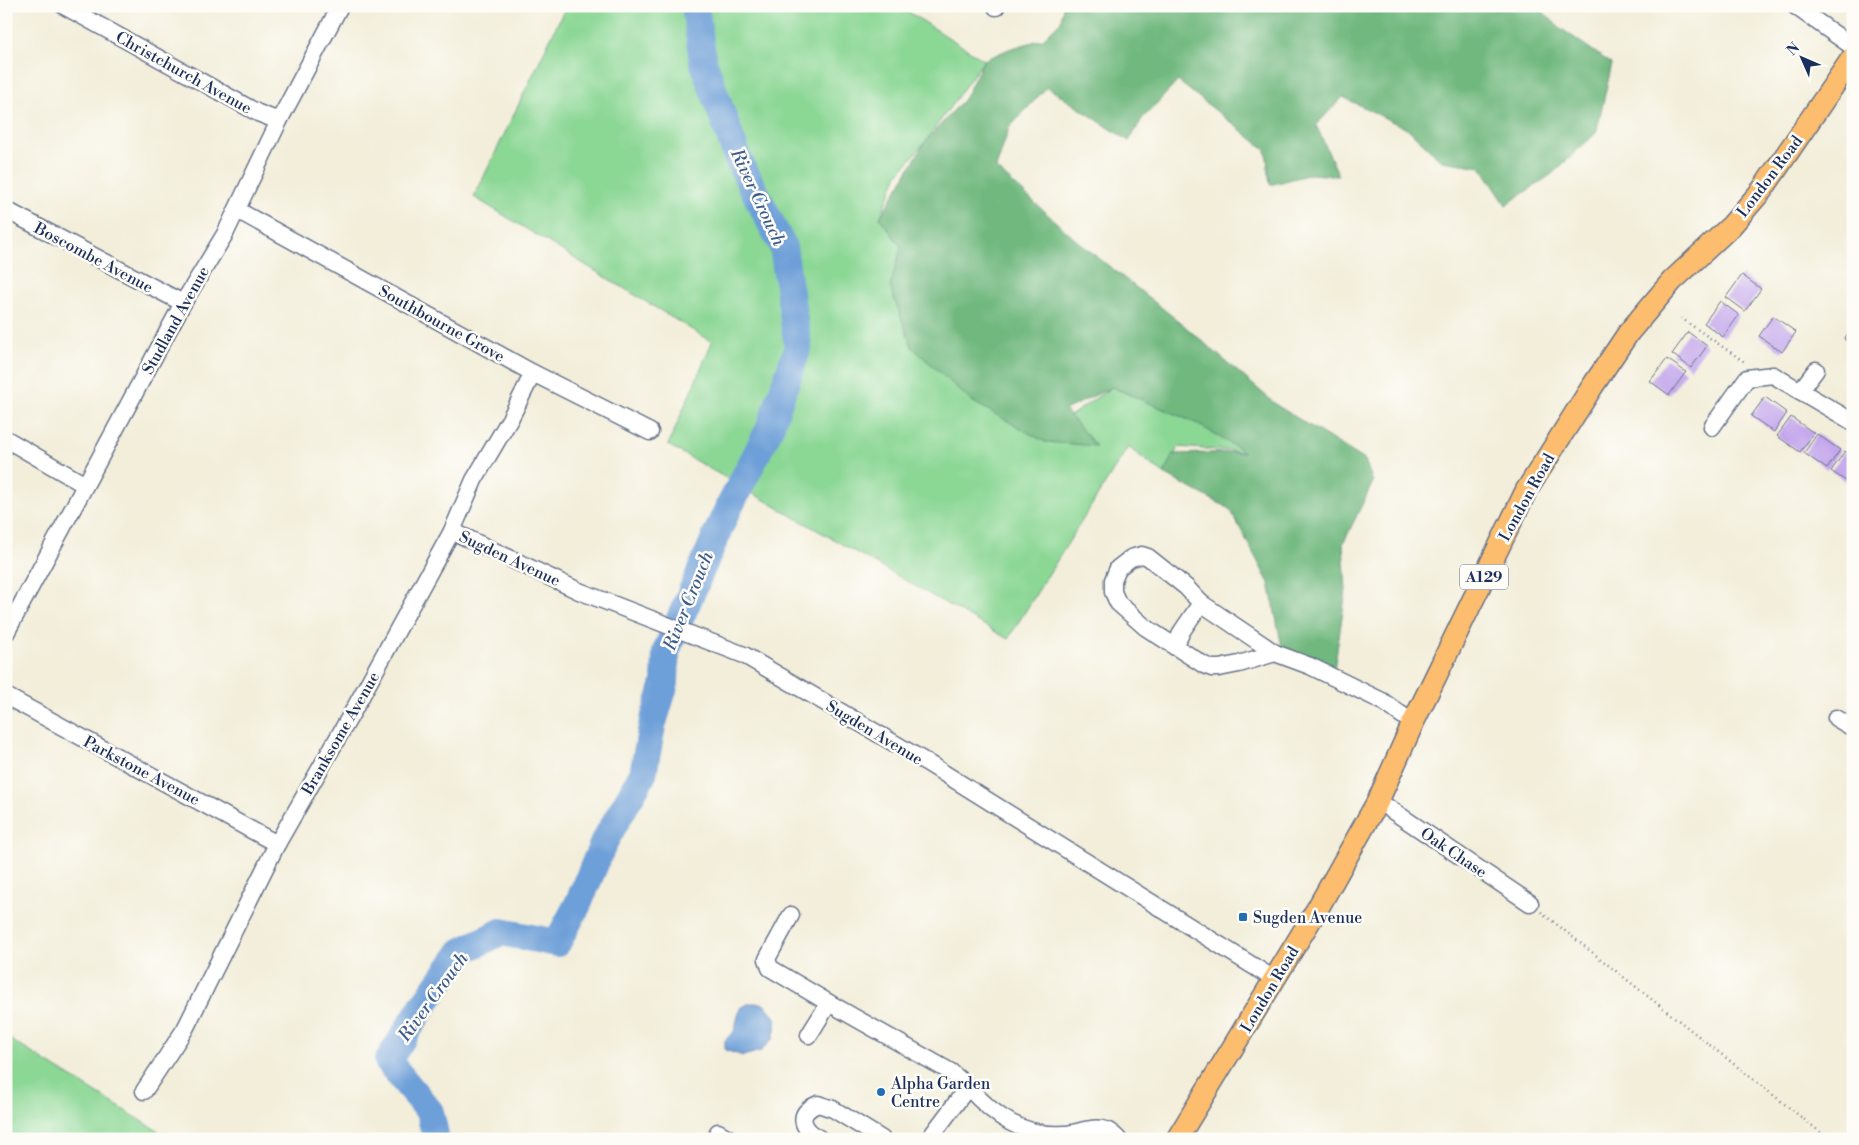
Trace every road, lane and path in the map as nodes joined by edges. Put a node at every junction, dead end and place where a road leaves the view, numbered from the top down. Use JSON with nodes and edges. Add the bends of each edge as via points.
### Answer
{"nodes":[{"id":1,"x":64,"y":6,"type":"edge"},
{"id":2,"x":340,"y":6,"type":"edge"},
{"id":3,"x":1795,"y":6,"type":"edge"},
{"id":4,"x":1853,"y":47,"type":"edge"},
{"id":5,"x":1853,"y":57,"type":"edge"},
{"id":6,"x":279,"y":121,"type":"junction"},
{"id":7,"x":6,"y":210,"type":"edge"},
{"id":8,"x":237,"y":210,"type":"junction"},
{"id":9,"x":183,"y":303,"type":"junction"},
{"id":10,"x":1681,"y":318,"type":"dead end"},
{"id":11,"x":1750,"y":365,"type":"dead end"},
{"id":12,"x":1816,"y":370,"type":"dead end"},
{"id":13,"x":533,"y":373,"type":"junction"},
{"id":14,"x":1800,"y":391,"type":"junction"},
{"id":15,"x":1850,"y":414,"type":"edge"},
{"id":16,"x":1712,"y":427,"type":"dead end"},
{"id":17,"x":650,"y":432,"type":"dead end"},
{"id":18,"x":6,"y":439,"type":"edge"},
{"id":19,"x":84,"y":485,"type":"junction"},
{"id":20,"x":452,"y":531,"type":"junction"},
{"id":21,"x":1201,"y":603,"type":"junction"},
{"id":22,"x":6,"y":632,"type":"edge"},
{"id":23,"x":1175,"y":647,"type":"junction"},
{"id":24,"x":1275,"y":653,"type":"junction"},
{"id":25,"x":6,"y":696,"type":"edge"},
{"id":26,"x":1836,"y":718,"type":"dead end"},
{"id":27,"x":1413,"y":723,"type":"junction"},
{"id":28,"x":1853,"y":728,"type":"edge"},
{"id":29,"x":1378,"y":801,"type":"junction"},
{"id":30,"x":277,"y":844,"type":"junction"},
{"id":31,"x":1530,"y":903,"type":"joint"},
{"id":32,"x":792,"y":915,"type":"dead end"},
{"id":33,"x":1274,"y":979,"type":"junction"},
{"id":34,"x":829,"y":1003,"type":"junction"},
{"id":35,"x":809,"y":1035,"type":"dead end"},
{"id":36,"x":968,"y":1087,"type":"junction"},
{"id":37,"x":144,"y":1091,"type":"dead end"},
{"id":38,"x":820,"y":1139,"type":"edge"},
{"id":39,"x":882,"y":1139,"type":"edge"},
{"id":40,"x":929,"y":1139,"type":"edge"},
{"id":41,"x":1118,"y":1139,"type":"edge"},
{"id":42,"x":1176,"y":1139,"type":"edge"},
{"id":43,"x":1829,"y":1139,"type":"edge"}],
"edges":[{"from":1,"to":6,"type":"street","name":"Christchurch Avenue","via":[[258,113]]},
{"from":2,"to":6,"type":"street","name":"Studland Avenue"},
{"from":3,"to":4,"type":"street"},
{"from":5,"to":27,"type":"main road","name":"London Road","number":"A129","via":[[1762,190],[1731,226],[1672,281],[1629,332],[1592,387],[1526,491]]},
{"from":6,"to":8,"type":"street","name":"Studland Avenue"},
{"from":7,"to":9,"type":"street","name":"Boscombe Avenue"},
{"from":8,"to":9,"type":"street","name":"Studland Avenue"},
{"from":8,"to":13,"type":"street","name":"Southbourne Grove"},
{"from":9,"to":19,"type":"street","name":"Studland Avenue"},
{"from":10,"to":11,"type":"path"},
{"from":12,"to":14,"type":"street"},
{"from":13,"to":17,"type":"street","name":"Southbourne Grove"},
{"from":13,"to":20,"type":"street","name":"Branksome Avenue","via":[[474,480]]},
{"from":14,"to":15,"type":"street"},
{"from":14,"to":16,"type":"street","via":[[1773,375],[1747,378]]},
{"from":18,"to":19,"type":"street"},
{"from":19,"to":22,"type":"street","name":"Studland Avenue"},
{"from":20,"to":30,"type":"street","name":"Branksome Avenue"},
{"from":20,"to":33,"type":"street","name":"Sugden Avenue","via":[[579,590],[744,655],[926,762]]},
{"from":21,"to":23,"type":"street"},
{"from":21,"to":23,"type":"street","via":[[1148,557],[1131,558],[1118,568],[1113,592],[1118,603]]},
{"from":21,"to":24,"type":"street"},
{"from":23,"to":24,"type":"street","via":[[1212,668]]},
{"from":24,"to":27,"type":"street","via":[[1382,701]]},
{"from":25,"to":30,"type":"street","name":"Parkstone Avenue"},
{"from":26,"to":28,"type":"street"},
{"from":27,"to":29,"type":"main road","name":"London Road","number":"A129"},
{"from":29,"to":31,"type":"street","name":"Oak Chase"},
{"from":29,"to":33,"type":"main road","name":"London Road","number":"A129"},
{"from":30,"to":37,"type":"street","name":"Branksome Avenue","via":[[185,1029]]},
{"from":31,"to":43,"type":"path"},
{"from":32,"to":34,"type":"street","via":[[767,959],[770,968]]},
{"from":33,"to":42,"type":"main road","name":"London Road","number":"A129"},
{"from":34,"to":35,"type":"street"},
{"from":34,"to":36,"type":"street","via":[[951,1072]]},
{"from":36,"to":40,"type":"street"},
{"from":36,"to":41,"type":"street","via":[[995,1114],[1026,1131],[1065,1134],[1106,1130]]},
{"from":38,"to":39,"type":"street","via":[[803,1124],[808,1110],[818,1104],[833,1109]]}]}
